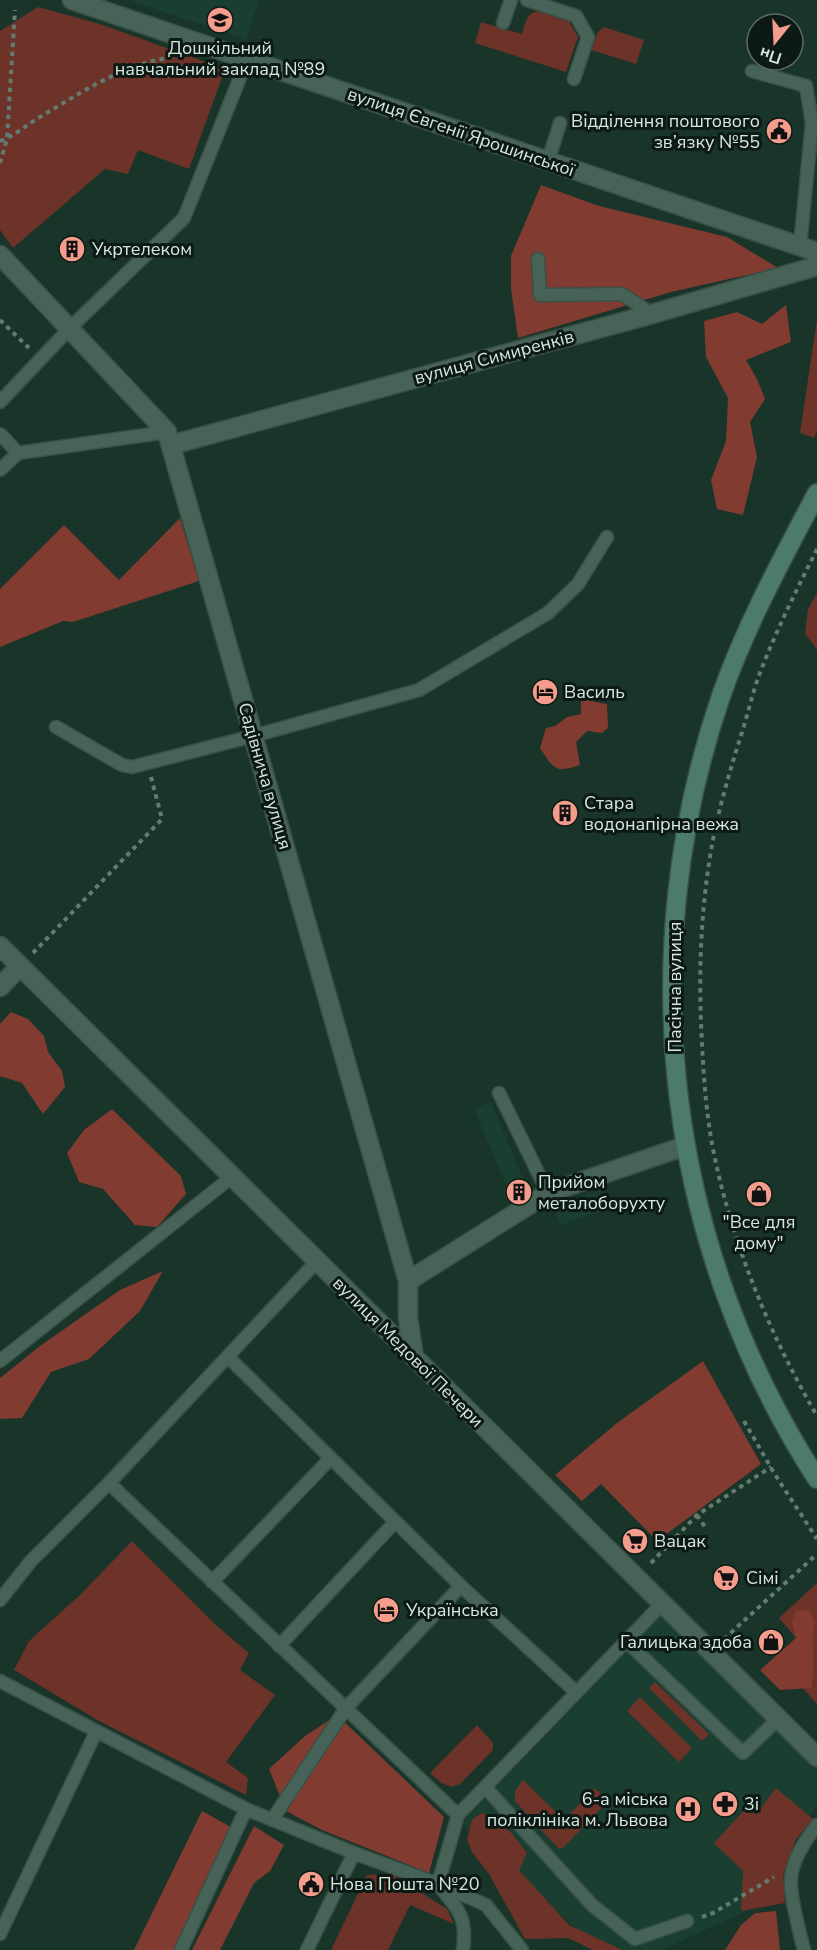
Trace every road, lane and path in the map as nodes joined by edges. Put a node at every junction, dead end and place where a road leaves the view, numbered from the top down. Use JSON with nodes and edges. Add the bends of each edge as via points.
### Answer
{"nodes":[{"id":1,"x":72,"y":0,"type":"edge"},
{"id":2,"x":511,"y":0,"type":"edge"},
{"id":3,"x":527,"y":0,"type":"edge"},
{"id":4,"x":15,"y":10,"type":"dead end"},
{"id":5,"x":503,"y":23,"type":"dead end"},
{"id":6,"x":183,"y":57,"type":"dead end"},
{"id":7,"x":247,"y":60,"type":"junction"},
{"id":8,"x":756,"y":72,"type":"edge"},
{"id":9,"x":574,"y":80,"type":"dead end"},
{"id":10,"x":560,"y":123,"type":"dead end"},
{"id":11,"x":7,"y":139,"type":"junction"},
{"id":12,"x":0,"y":141,"type":"edge"},
{"id":13,"x":548,"y":161,"type":"junction"},
{"id":14,"x":0,"y":163,"type":"edge"},
{"id":15,"x":808,"y":249,"type":"edge"},
{"id":16,"x":0,"y":255,"type":"edge"},
{"id":17,"x":538,"y":259,"type":"dead end"},
{"id":18,"x":817,"y":266,"type":"edge"},
{"id":19,"x":652,"y":314,"type":"junction"},
{"id":20,"x":0,"y":320,"type":"edge"},
{"id":21,"x":70,"y":328,"type":"junction"},
{"id":22,"x":40,"y":359,"type":"junction"},
{"id":23,"x":0,"y":402,"type":"edge"},
{"id":24,"x":0,"y":434,"type":"edge"},
{"id":25,"x":169,"y":439,"type":"junction"},
{"id":26,"x":18,"y":453,"type":"junction"},
{"id":27,"x":0,"y":470,"type":"edge"},
{"id":28,"x":817,"y":493,"type":"edge"},
{"id":29,"x":607,"y":537,"type":"dead end"},
{"id":30,"x":817,"y":549,"type":"edge"},
{"id":31,"x":56,"y":728,"type":"dead end"},
{"id":32,"x":254,"y":736,"type":"junction"},
{"id":33,"x":147,"y":764,"type":"junction"},
{"id":34,"x":0,"y":946,"type":"edge"},
{"id":35,"x":20,"y":966,"type":"junction"},
{"id":36,"x":0,"y":987,"type":"edge"},
{"id":37,"x":500,"y":1093,"type":"dead end"},
{"id":38,"x":685,"y":1146,"type":"junction"},
{"id":39,"x":233,"y":1176,"type":"junction"},
{"id":40,"x":548,"y":1193,"type":"junction"},
{"id":41,"x":318,"y":1261,"type":"junction"},
{"id":42,"x":408,"y":1281,"type":"junction"},
{"id":43,"x":228,"y":1357,"type":"junction"},
{"id":44,"x":414,"y":1357,"type":"junction"},
{"id":45,"x":0,"y":1361,"type":"edge"},
{"id":46,"x":817,"y":1416,"type":"edge"},
{"id":47,"x":744,"y":1421,"type":"dead end"},
{"id":48,"x":330,"y":1458,"type":"junction"},
{"id":49,"x":771,"y":1467,"type":"junction"},
{"id":50,"x":817,"y":1479,"type":"edge"},
{"id":51,"x":109,"y":1483,"type":"junction"},
{"id":52,"x":697,"y":1515,"type":"junction"},
{"id":53,"x":395,"y":1522,"type":"junction"},
{"id":54,"x":705,"y":1527,"type":"dead end"},
{"id":55,"x":817,"y":1539,"type":"edge"},
{"id":56,"x":817,"y":1554,"type":"edge"},
{"id":57,"x":646,"y":1568,"type":"dead end"},
{"id":58,"x":212,"y":1582,"type":"junction"},
{"id":59,"x":462,"y":1586,"type":"junction"},
{"id":60,"x":0,"y":1600,"type":"edge"},
{"id":61,"x":662,"y":1604,"type":"junction"},
{"id":62,"x":626,"y":1641,"type":"junction"},
{"id":63,"x":279,"y":1646,"type":"junction"},
{"id":64,"x":710,"y":1651,"type":"junction"},
{"id":65,"x":0,"y":1681,"type":"edge"},
{"id":66,"x":576,"y":1692,"type":"junction"},
{"id":67,"x":346,"y":1708,"type":"junction"},
{"id":68,"x":778,"y":1719,"type":"junction"},
{"id":69,"x":96,"y":1732,"type":"junction"},
{"id":70,"x":817,"y":1757,"type":"edge"},
{"id":71,"x":486,"y":1788,"type":"junction"},
{"id":72,"x":246,"y":1809,"type":"junction"},
{"id":73,"x":459,"y":1815,"type":"junction"},
{"id":74,"x":272,"y":1820,"type":"junction"},
{"id":75,"x":817,"y":1826,"type":"edge"},
{"id":76,"x":354,"y":1853,"type":"junction"},
{"id":77,"x":794,"y":1866,"type":"junction"},
{"id":78,"x":438,"y":1884,"type":"junction"},
{"id":79,"x":687,"y":1922,"type":"joint"},
{"id":80,"x":0,"y":1934,"type":"edge"},
{"id":81,"x":181,"y":1950,"type":"edge"},
{"id":82,"x":307,"y":1950,"type":"edge"},
{"id":83,"x":463,"y":1950,"type":"edge"},
{"id":84,"x":522,"y":1950,"type":"edge"},
{"id":85,"x":804,"y":1950,"type":"edge"}],
"edges":[{"from":1,"to":7,"type":"street","name":"вулиця Євгенії Ярошинської"},
{"from":2,"to":5,"type":"lane"},
{"from":3,"to":9,"type":"lane","via":[[576,16],[588,37]]},
{"from":4,"to":11,"type":"path"},
{"from":6,"to":11,"type":"path","via":[[131,67],[37,118]]},
{"from":7,"to":13,"type":"street","name":"вулиця Євгенії Ярошинської"},
{"from":7,"to":21,"type":"lane","via":[[184,218]]},
{"from":8,"to":15,"type":"lane","via":[[806,86],[812,123]]},
{"from":10,"to":13,"type":"lane"},
{"from":11,"to":12,"type":"path"},
{"from":11,"to":14,"type":"path"},
{"from":13,"to":15,"type":"street","name":"вулиця Євгенії Ярошинської"},
{"from":16,"to":21,"type":"street","name":"Садівнича вулиця"},
{"from":17,"to":19,"type":"lane","via":[[540,295],[622,294]]},
{"from":18,"to":19,"type":"street","name":"вулиця Симиренків"},
{"from":19,"to":25,"type":"street","name":"вулиця Симиренків"},
{"from":20,"to":22,"type":"path"},
{"from":21,"to":22,"type":"lane"},
{"from":21,"to":25,"type":"street","name":"Садівнича вулиця"},
{"from":22,"to":23,"type":"lane"},
{"from":24,"to":26,"type":"lane"},
{"from":25,"to":26,"type":"lane"},
{"from":25,"to":32,"type":"street","name":"Садівнича вулиця"},
{"from":26,"to":27,"type":"lane"},
{"from":28,"to":38,"type":"main road","name":"Пасічна вулиця","via":[[768,586],[721,696],[693,798],[675,900],[672,950],[675,1059]]},
{"from":29,"to":32,"type":"lane","via":[[578,584],[548,613],[419,690]]},
{"from":30,"to":46,"type":"path","via":[[763,666],[724,792],[705,888],[700,987],[705,1093],[714,1154],[732,1224],[773,1333]]},
{"from":31,"to":33,"type":"lane","via":[[127,767]]},
{"from":32,"to":33,"type":"lane"},
{"from":32,"to":42,"type":"street","name":"Садівнича вулиця"},
{"from":33,"to":35,"type":"path","via":[[162,819]]},
{"from":34,"to":35,"type":"street","name":"вулиця Медової Печери"},
{"from":35,"to":36,"type":"street"},
{"from":35,"to":39,"type":"street","name":"вулиця Медової Печери"},
{"from":37,"to":40,"type":"lane"},
{"from":38,"to":40,"type":"street"},
{"from":38,"to":50,"type":"main road","name":"Пасічна вулиця","via":[[704,1228],[745,1347],[793,1442]]},
{"from":39,"to":41,"type":"street","name":"вулиця Медової Печери"},
{"from":39,"to":45,"type":"lane"},
{"from":40,"to":42,"type":"street"},
{"from":41,"to":43,"type":"lane"},
{"from":41,"to":44,"type":"street","name":"вулиця Медової Печери"},
{"from":42,"to":44,"type":"street","name":"Садівнича вулиця"},
{"from":43,"to":48,"type":"lane"},
{"from":43,"to":51,"type":"lane"},
{"from":44,"to":61,"type":"street","name":"вулиця Медової Печери"},
{"from":47,"to":49,"type":"path"},
{"from":48,"to":53,"type":"lane"},
{"from":48,"to":58,"type":"lane"},
{"from":49,"to":52,"type":"path"},
{"from":49,"to":55,"type":"path"},
{"from":51,"to":58,"type":"lane"},
{"from":51,"to":60,"type":"lane","via":[[31,1561]]},
{"from":52,"to":54,"type":"path"},
{"from":52,"to":57,"type":"path"},
{"from":53,"to":59,"type":"lane"},
{"from":53,"to":63,"type":"lane"},
{"from":56,"to":64,"type":"path"},
{"from":58,"to":63,"type":"lane"},
{"from":59,"to":66,"type":"lane"},
{"from":59,"to":67,"type":"lane"},
{"from":61,"to":62,"type":"lane"},
{"from":61,"to":64,"type":"street","name":"вулиця Медової Печери"},
{"from":62,"to":66,"type":"lane"},
{"from":62,"to":68,"type":"lane","via":[[743,1753]]},
{"from":63,"to":67,"type":"lane"},
{"from":64,"to":68,"type":"street","name":"вулиця Медової Печери"},
{"from":65,"to":69,"type":"lane"},
{"from":66,"to":71,"type":"lane"},
{"from":67,"to":73,"type":"lane"},
{"from":67,"to":74,"type":"lane"},
{"from":68,"to":70,"type":"street","name":"вулиця Медової Печери"},
{"from":69,"to":72,"type":"lane"},
{"from":69,"to":80,"type":"lane"},
{"from":71,"to":73,"type":"lane"},
{"from":71,"to":79,"type":"lane","via":[[592,1905],[635,1939]]},
{"from":72,"to":74,"type":"lane"},
{"from":72,"to":81,"type":"lane"},
{"from":73,"to":78,"type":"lane"},
{"from":74,"to":76,"type":"lane"},
{"from":75,"to":77,"type":"lane","via":[[806,1838]]},
{"from":76,"to":78,"type":"lane"},
{"from":76,"to":82,"type":"lane"},
{"from":77,"to":79,"type":"path","via":[[713,1913]]},
{"from":77,"to":85,"type":"lane","via":[[790,1883]]},
{"from":78,"to":83,"type":"lane","via":[[459,1910],[465,1932]]},
{"from":78,"to":84,"type":"lane","via":[[486,1905]]}]}
